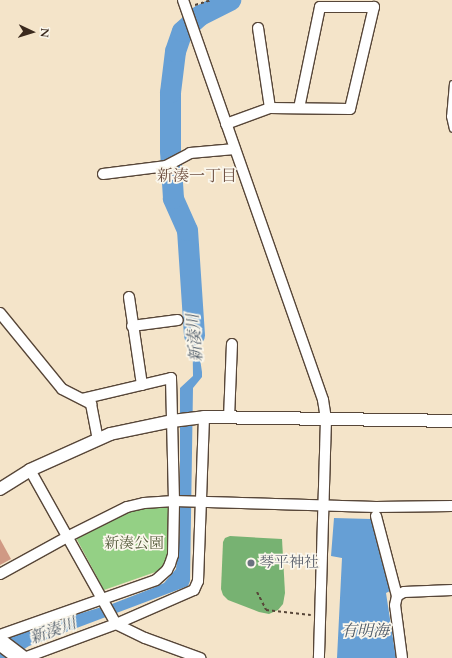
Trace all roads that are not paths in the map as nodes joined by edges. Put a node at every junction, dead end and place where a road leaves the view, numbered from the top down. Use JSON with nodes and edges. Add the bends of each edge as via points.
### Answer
{"nodes":[{"id":1,"x":185,"y":8,"type":"edge"},
{"id":2,"x":258,"y":28,"type":"dead end"},
{"id":3,"x":452,"y":83,"type":"edge"},
{"id":4,"x":270,"y":108,"type":"junction"},
{"id":5,"x":299,"y":108,"type":"junction"},
{"id":6,"x":226,"y":124,"type":"junction"},
{"id":7,"x":452,"y":129,"type":"edge"},
{"id":8,"x":235,"y":149,"type":"junction"},
{"id":9,"x":103,"y":174,"type":"dead end"},
{"id":10,"x":129,"y":297,"type":"dead end"},
{"id":11,"x":0,"y":313,"type":"edge"},
{"id":12,"x":178,"y":320,"type":"dead end"},
{"id":13,"x":132,"y":326,"type":"junction"},
{"id":14,"x":232,"y":344,"type":"dead end"},
{"id":15,"x":142,"y":385,"type":"junction"},
{"id":16,"x":82,"y":400,"type":"junction"},
{"id":17,"x":201,"y":418,"type":"junction"},
{"id":18,"x":229,"y":418,"type":"junction"},
{"id":19,"x":326,"y":418,"type":"junction"},
{"id":20,"x":174,"y":421,"type":"junction"},
{"id":21,"x":452,"y":421,"type":"edge"},
{"id":22,"x":98,"y":439,"type":"junction"},
{"id":23,"x":30,"y":470,"type":"junction"},
{"id":24,"x":0,"y":489,"type":"edge"},
{"id":25,"x":176,"y":501,"type":"junction"},
{"id":26,"x":200,"y":502,"type":"junction"},
{"id":27,"x":323,"y":505,"type":"junction"},
{"id":28,"x":452,"y":506,"type":"edge"},
{"id":29,"x":376,"y":516,"type":"dead end"},
{"id":30,"x":67,"y":537,"type":"junction"},
{"id":31,"x":0,"y":574,"type":"edge"},
{"id":32,"x":452,"y":590,"type":"edge"},
{"id":33,"x":398,"y":596,"type":"junction"},
{"id":34,"x":104,"y":601,"type":"junction"},
{"id":35,"x":115,"y":622,"type":"junction"},
{"id":36,"x":0,"y":635,"type":"edge"},
{"id":37,"x":0,"y":642,"type":"edge"},
{"id":38,"x":21,"y":657,"type":"edge"},
{"id":39,"x":200,"y":658,"type":"edge"},
{"id":40,"x":319,"y":658,"type":"edge"},
{"id":41,"x":402,"y":658,"type":"edge"}],
"edges":[{"from":1,"to":6,"type":"street"},
{"from":2,"to":4,"type":"street"},
{"from":3,"to":7,"type":"lane","via":[[449,116]]},
{"from":4,"to":5,"type":"street"},
{"from":4,"to":6,"type":"street"},
{"from":5,"to":5,"type":"street","via":[[350,109],[374,7],[320,7]]},
{"from":6,"to":8,"type":"street"},
{"from":8,"to":9,"type":"street","via":[[190,153],[166,166]]},
{"from":8,"to":19,"type":"street","via":[[324,400]]},
{"from":10,"to":13,"type":"street"},
{"from":11,"to":16,"type":"street","via":[[62,389]]},
{"from":12,"to":13,"type":"street"},
{"from":13,"to":15,"type":"street"},
{"from":14,"to":18,"type":"street"},
{"from":15,"to":16,"type":"street"},
{"from":15,"to":20,"type":"street","via":[[172,378]]},
{"from":16,"to":22,"type":"street","via":[[91,404]]},
{"from":17,"to":18,"type":"street"},
{"from":17,"to":20,"type":"street"},
{"from":17,"to":26,"type":"street"},
{"from":18,"to":19,"type":"street"},
{"from":19,"to":21,"type":"street"},
{"from":19,"to":27,"type":"street"},
{"from":20,"to":22,"type":"street"},
{"from":20,"to":25,"type":"street"},
{"from":22,"to":23,"type":"street"},
{"from":23,"to":24,"type":"street"},
{"from":23,"to":30,"type":"street"},
{"from":25,"to":26,"type":"street"},
{"from":25,"to":30,"type":"street","via":[[127,507]]},
{"from":25,"to":34,"type":"street","via":[[173,555],[167,570],[156,580]]},
{"from":26,"to":27,"type":"street"},
{"from":26,"to":35,"type":"street","via":[[197,586],[190,594]]},
{"from":27,"to":28,"type":"street"},
{"from":27,"to":40,"type":"street"},
{"from":29,"to":33,"type":"street"},
{"from":30,"to":31,"type":"street"},
{"from":30,"to":34,"type":"street"},
{"from":32,"to":33,"type":"street","via":[[404,592]]},
{"from":33,"to":41,"type":"street","via":[[395,605]]},
{"from":34,"to":35,"type":"street"},
{"from":34,"to":36,"type":"street"},
{"from":35,"to":38,"type":"street"},
{"from":35,"to":39,"type":"street","via":[[145,638]]},
{"from":37,"to":38,"type":"highway"}]}
